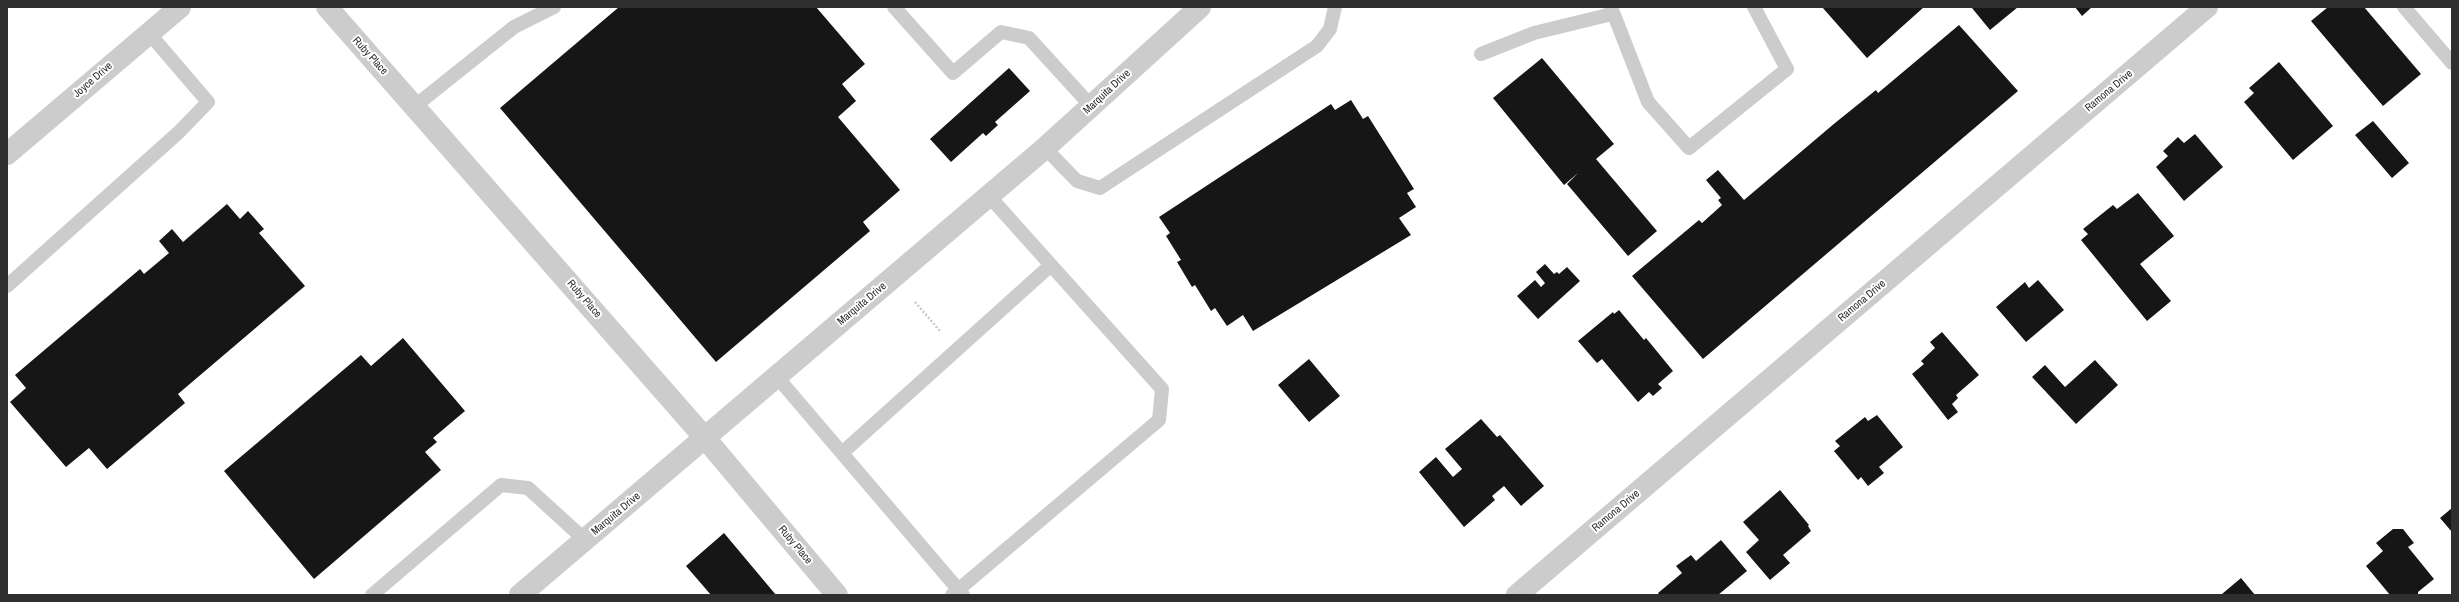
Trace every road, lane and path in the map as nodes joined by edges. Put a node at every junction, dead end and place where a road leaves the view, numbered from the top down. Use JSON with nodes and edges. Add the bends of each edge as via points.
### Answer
{"nodes":[{"id":1,"x":180,"y":7,"type":"edge"},
{"id":2,"x":327,"y":7,"type":"edge"},
{"id":3,"x":554,"y":7,"type":"edge"},
{"id":4,"x":894,"y":7,"type":"edge"},
{"id":5,"x":1200,"y":7,"type":"edge"},
{"id":6,"x":1335,"y":7,"type":"edge"},
{"id":7,"x":1754,"y":7,"type":"edge"},
{"id":8,"x":2207,"y":7,"type":"edge"},
{"id":9,"x":2404,"y":7,"type":"edge"},
{"id":10,"x":1611,"y":10,"type":"edge"},
{"id":11,"x":148,"y":32,"type":"junction"},
{"id":12,"x":1481,"y":54,"type":"dead end"},
{"id":13,"x":2452,"y":62,"type":"edge"},
{"id":14,"x":415,"y":106,"type":"junction"},
{"id":15,"x":1092,"y":107,"type":"junction"},
{"id":16,"x":1045,"y":148,"type":"junction"},
{"id":17,"x":7,"y":154,"type":"edge"},
{"id":18,"x":989,"y":196,"type":"junction"},
{"id":19,"x":1051,"y":265,"type":"junction"},
{"id":20,"x":7,"y":286,"type":"edge"},
{"id":21,"x":915,"y":302,"type":"dead end"},
{"id":22,"x":929,"y":318,"type":"dead end"},
{"id":23,"x":777,"y":377,"type":"junction"},
{"id":24,"x":706,"y":438,"type":"junction"},
{"id":25,"x":842,"y":453,"type":"junction"},
{"id":26,"x":584,"y":540,"type":"junction"},
{"id":27,"x":958,"y":593,"type":"edge"},
{"id":28,"x":372,"y":595,"type":"edge"},
{"id":29,"x":520,"y":595,"type":"edge"},
{"id":30,"x":837,"y":595,"type":"edge"},
{"id":31,"x":1517,"y":595,"type":"edge"}],
"edges":[{"from":1,"to":11,"type":"street","name":"Joyce Drive"},
{"from":2,"to":14,"type":"street","name":"Ruby Place"},
{"from":3,"to":14,"type":"lane","via":[[514,27]]},
{"from":4,"to":15,"type":"lane","via":[[953,73],[1001,32],[1029,38]]},
{"from":5,"to":15,"type":"street","name":"Marquita Drive"},
{"from":6,"to":16,"type":"lane","via":[[1330,29],[1317,46],[1100,188],[1077,181]]},
{"from":7,"to":10,"type":"lane","via":[[1787,69],[1689,148],[1648,102]]},
{"from":8,"to":31,"type":"street","name":"Ramona Drive"},
{"from":9,"to":13,"type":"lane"},
{"from":10,"to":12,"type":"lane","via":[[1534,33]]},
{"from":11,"to":17,"type":"street","name":"Joyce Drive"},
{"from":11,"to":20,"type":"lane","via":[[208,102],[179,132]]},
{"from":14,"to":24,"type":"street","name":"Ruby Place"},
{"from":15,"to":16,"type":"street","name":"Marquita Drive"},
{"from":16,"to":18,"type":"street","name":"Marquita Drive"},
{"from":18,"to":19,"type":"lane"},
{"from":18,"to":23,"type":"street","name":"Marquita Drive"},
{"from":19,"to":25,"type":"lane"},
{"from":19,"to":27,"type":"lane","via":[[1162,389],[1159,420]]},
{"from":21,"to":22,"type":"path"},
{"from":23,"to":24,"type":"street","name":"Marquita Drive"},
{"from":23,"to":25,"type":"lane"},
{"from":24,"to":26,"type":"street","name":"Marquita Drive"},
{"from":24,"to":30,"type":"street","name":"Ruby Place"},
{"from":25,"to":27,"type":"lane"},
{"from":26,"to":28,"type":"lane","via":[[528,488],[501,485]]},
{"from":26,"to":29,"type":"street","name":"Marquita Drive"}]}
